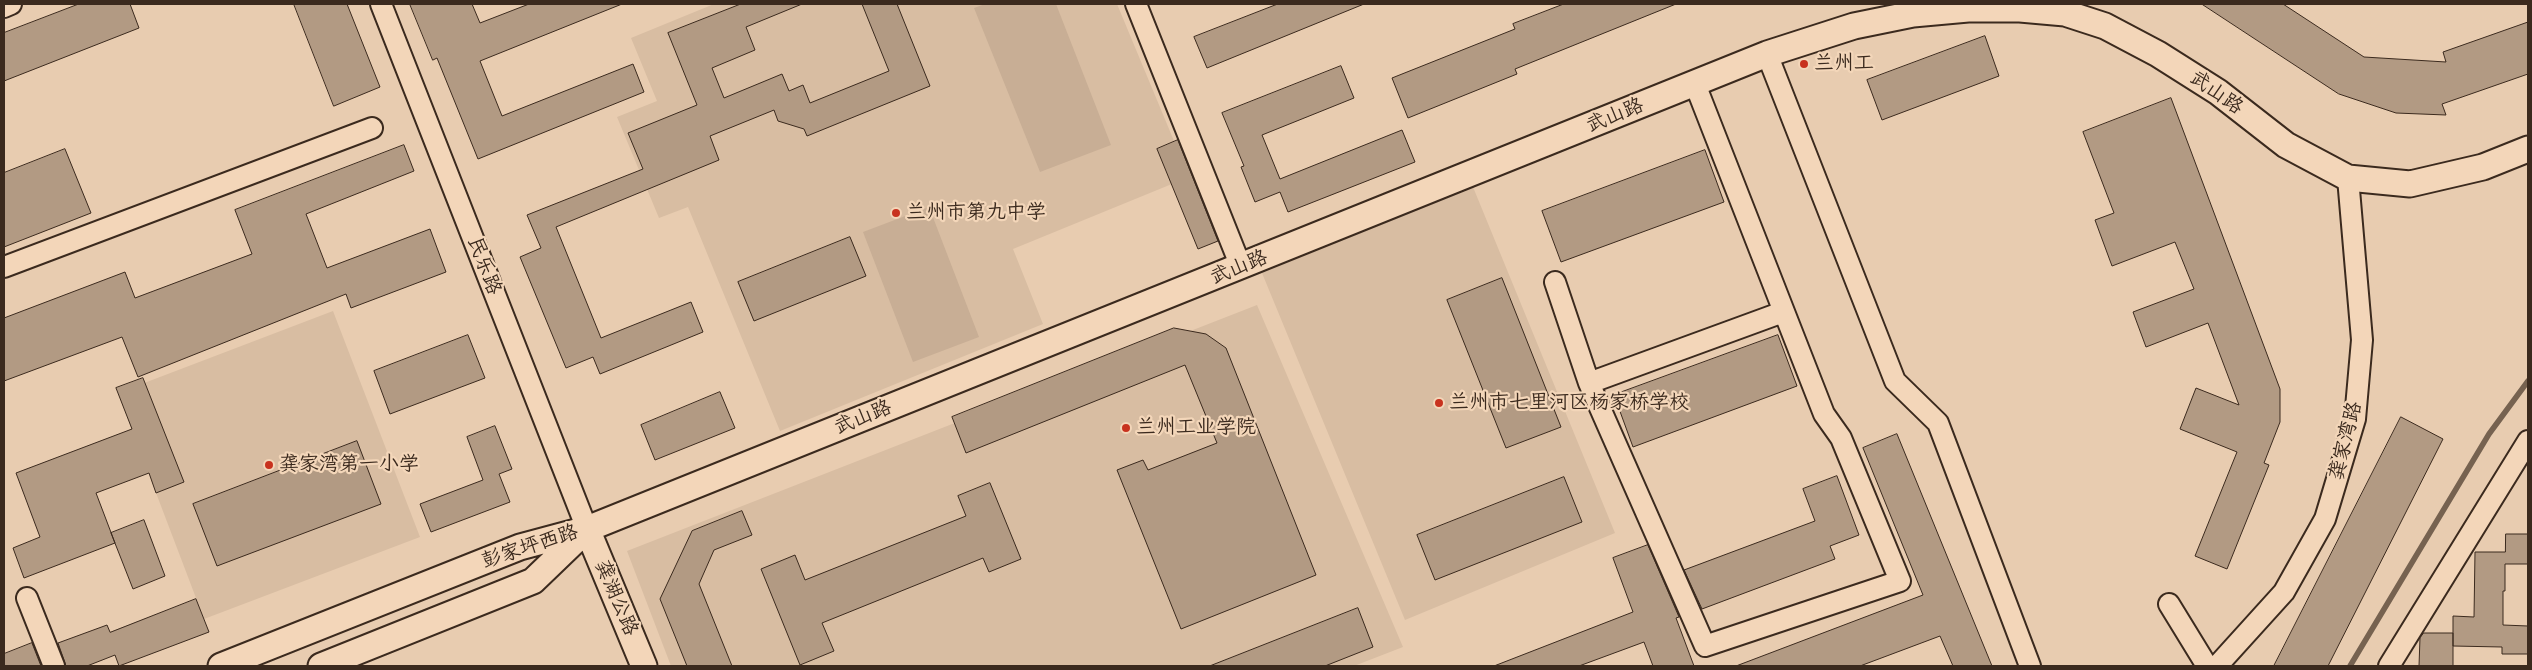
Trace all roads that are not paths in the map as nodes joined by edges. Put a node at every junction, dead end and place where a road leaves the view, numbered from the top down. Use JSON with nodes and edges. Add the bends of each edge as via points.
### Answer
{"nodes":[{"id":1,"x":11,"y":4,"type":"edge"},
{"id":2,"x":381,"y":4,"type":"edge"},
{"id":3,"x":1136,"y":4,"type":"edge"},
{"id":4,"x":4,"y":7,"type":"edge"},
{"id":5,"x":1895,"y":11,"type":"edge"},
{"id":6,"x":1767,"y":54,"type":"junction"},
{"id":7,"x":1695,"y":84,"type":"junction"},
{"id":8,"x":372,"y":128,"type":"dead end"},
{"id":9,"x":2528,"y":148,"type":"edge"},
{"id":10,"x":2348,"y":178,"type":"junction"},
{"id":11,"x":4,"y":266,"type":"edge"},
{"id":12,"x":1241,"y":267,"type":"junction"},
{"id":13,"x":1555,"y":282,"type":"dead end"},
{"id":14,"x":1783,"y":312,"type":"junction"},
{"id":15,"x":1589,"y":383,"type":"junction"},
{"id":16,"x":2528,"y":441,"type":"edge"},
{"id":17,"x":587,"y":529,"type":"junction"},
{"id":18,"x":27,"y":598,"type":"dead end"},
{"id":19,"x":2169,"y":604,"type":"dead end"},
{"id":20,"x":54,"y":666,"type":"edge"},
{"id":21,"x":221,"y":666,"type":"edge"},
{"id":22,"x":321,"y":666,"type":"edge"},
{"id":23,"x":644,"y":666,"type":"edge"},
{"id":24,"x":2030,"y":666,"type":"edge"},
{"id":25,"x":2207,"y":666,"type":"edge"},
{"id":26,"x":2217,"y":666,"type":"edge"},
{"id":27,"x":2389,"y":666,"type":"edge"}],
"edges":[{"from":1,"to":4,"type":"street"},
{"from":2,"to":17,"type":"street","name":"民乐路"},
{"from":3,"to":12,"type":"street"},
{"from":5,"to":6,"type":"main road","name":"武山路"},
{"from":5,"to":10,"type":"main road","name":"武山路","via":[[2020,9],[2065,13],[2105,26],[2158,54],[2218,92],[2286,145]]},
{"from":6,"to":7,"type":"main road","name":"武山路"},
{"from":6,"to":24,"type":"street","via":[[1895,381],[1938,423]]},
{"from":7,"to":12,"type":"main road","name":"武山路"},
{"from":7,"to":14,"type":"street"},
{"from":8,"to":11,"type":"street"},
{"from":9,"to":10,"type":"main road","name":"武山路","via":[[2483,167],[2410,184]]},
{"from":10,"to":26,"type":"street","name":"龚家湾路","via":[[2362,340],[2355,419],[2325,519],[2289,584]]},
{"from":12,"to":17,"type":"main road","name":"武山路"},
{"from":13,"to":15,"type":"street"},
{"from":14,"to":15,"type":"street"},
{"from":14,"to":15,"type":"street","via":[[1824,414],[1841,438],[1900,581],[1705,646]]},
{"from":16,"to":27,"type":"street"},
{"from":17,"to":21,"type":"main road","name":"彭家坪西路","via":[[520,547]]},
{"from":17,"to":22,"type":"main road","name":"彭家坪西路","via":[[533,581]]},
{"from":17,"to":23,"type":"main road","name":"龚湖公路"},
{"from":18,"to":20,"type":"street"},
{"from":19,"to":25,"type":"street"}]}
